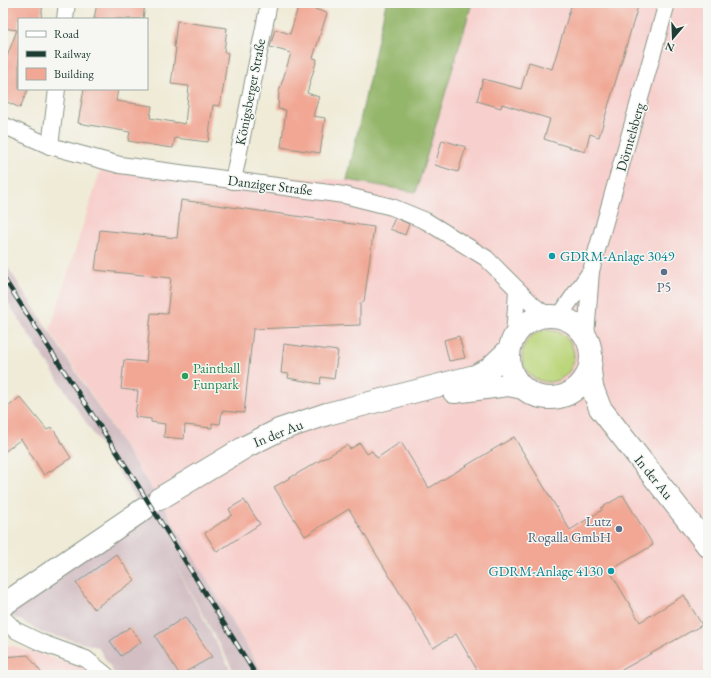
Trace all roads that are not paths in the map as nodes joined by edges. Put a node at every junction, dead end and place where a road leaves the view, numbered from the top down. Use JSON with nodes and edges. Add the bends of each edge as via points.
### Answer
{"nodes":[{"id":1,"x":67,"y":3,"type":"edge"},
{"id":2,"x":269,"y":3,"type":"edge"},
{"id":3,"x":667,"y":3,"type":"edge"},
{"id":4,"x":65,"y":18,"type":"edge"},
{"id":5,"x":57,"y":90,"type":"edge"},
{"id":6,"x":3,"y":125,"type":"edge"},
{"id":7,"x":50,"y":146,"type":"junction"},
{"id":8,"x":233,"y":181,"type":"junction"},
{"id":9,"x":591,"y":271,"type":"junction"},
{"id":10,"x":518,"y":290,"type":"junction"},
{"id":11,"x":552,"y":316,"type":"junction"},
{"id":12,"x":586,"y":336,"type":"junction"},
{"id":13,"x":511,"y":344,"type":"junction"},
{"id":14,"x":590,"y":370,"type":"junction"},
{"id":15,"x":523,"y":388,"type":"junction"},
{"id":16,"x":408,"y":393,"type":"junction"},
{"id":17,"x":570,"y":394,"type":"junction"},
{"id":18,"x":600,"y":408,"type":"junction"},
{"id":19,"x":708,"y":546,"type":"edge"},
{"id":20,"x":3,"y":605,"type":"edge"},
{"id":21,"x":3,"y":618,"type":"edge"},
{"id":22,"x":106,"y":675,"type":"edge"}],
"edges":[{"from":1,"to":4,"type":"street"},
{"from":2,"to":8,"type":"street","name":"Königsberger Straße"},
{"from":3,"to":9,"type":"street","name":"Dörntelsberg"},
{"from":5,"to":7,"type":"street"},
{"from":6,"to":7,"type":"street","name":"Danziger Straße"},
{"from":7,"to":8,"type":"street","name":"Danziger Straße","via":[[120,165]]},
{"from":8,"to":10,"type":"street","name":"Danziger Straße","via":[[344,195],[392,207],[426,221],[486,258]]},
{"from":9,"to":11,"type":"street","name":"Dörntelsberg","via":[[564,311]]},
{"from":9,"to":12,"type":"street","name":"Dörntelsberg"},
{"from":10,"to":11,"type":"street","name":"Danziger Straße","via":[[534,306]]},
{"from":10,"to":13,"type":"street"},
{"from":11,"to":12,"type":"street","via":[[568,320]]},
{"from":11,"to":13,"type":"street","via":[[534,319],[522,327]]},
{"from":12,"to":14,"type":"street","via":[[592,358]]},
{"from":13,"to":15,"type":"street","via":[[509,364],[514,377]]},
{"from":13,"to":16,"type":"street","name":"In der Au","via":[[497,363],[475,376]]},
{"from":14,"to":17,"type":"street","via":[[585,380]]},
{"from":14,"to":18,"type":"street","name":"In der Au","via":[[592,387]]},
{"from":15,"to":16,"type":"street","name":"In der Au","via":[[508,385],[429,395]]},
{"from":15,"to":17,"type":"street","via":[[533,395],[546,398]]},
{"from":16,"to":20,"type":"street","name":"In der Au","via":[[327,414],[279,430],[247,446],[152,504]]},
{"from":17,"to":18,"type":"street","name":"In der Au","via":[[582,397]]},
{"from":18,"to":19,"type":"street","name":"In der Au"},
{"from":21,"to":22,"type":"street","via":[[15,630],[86,659]]}]}
